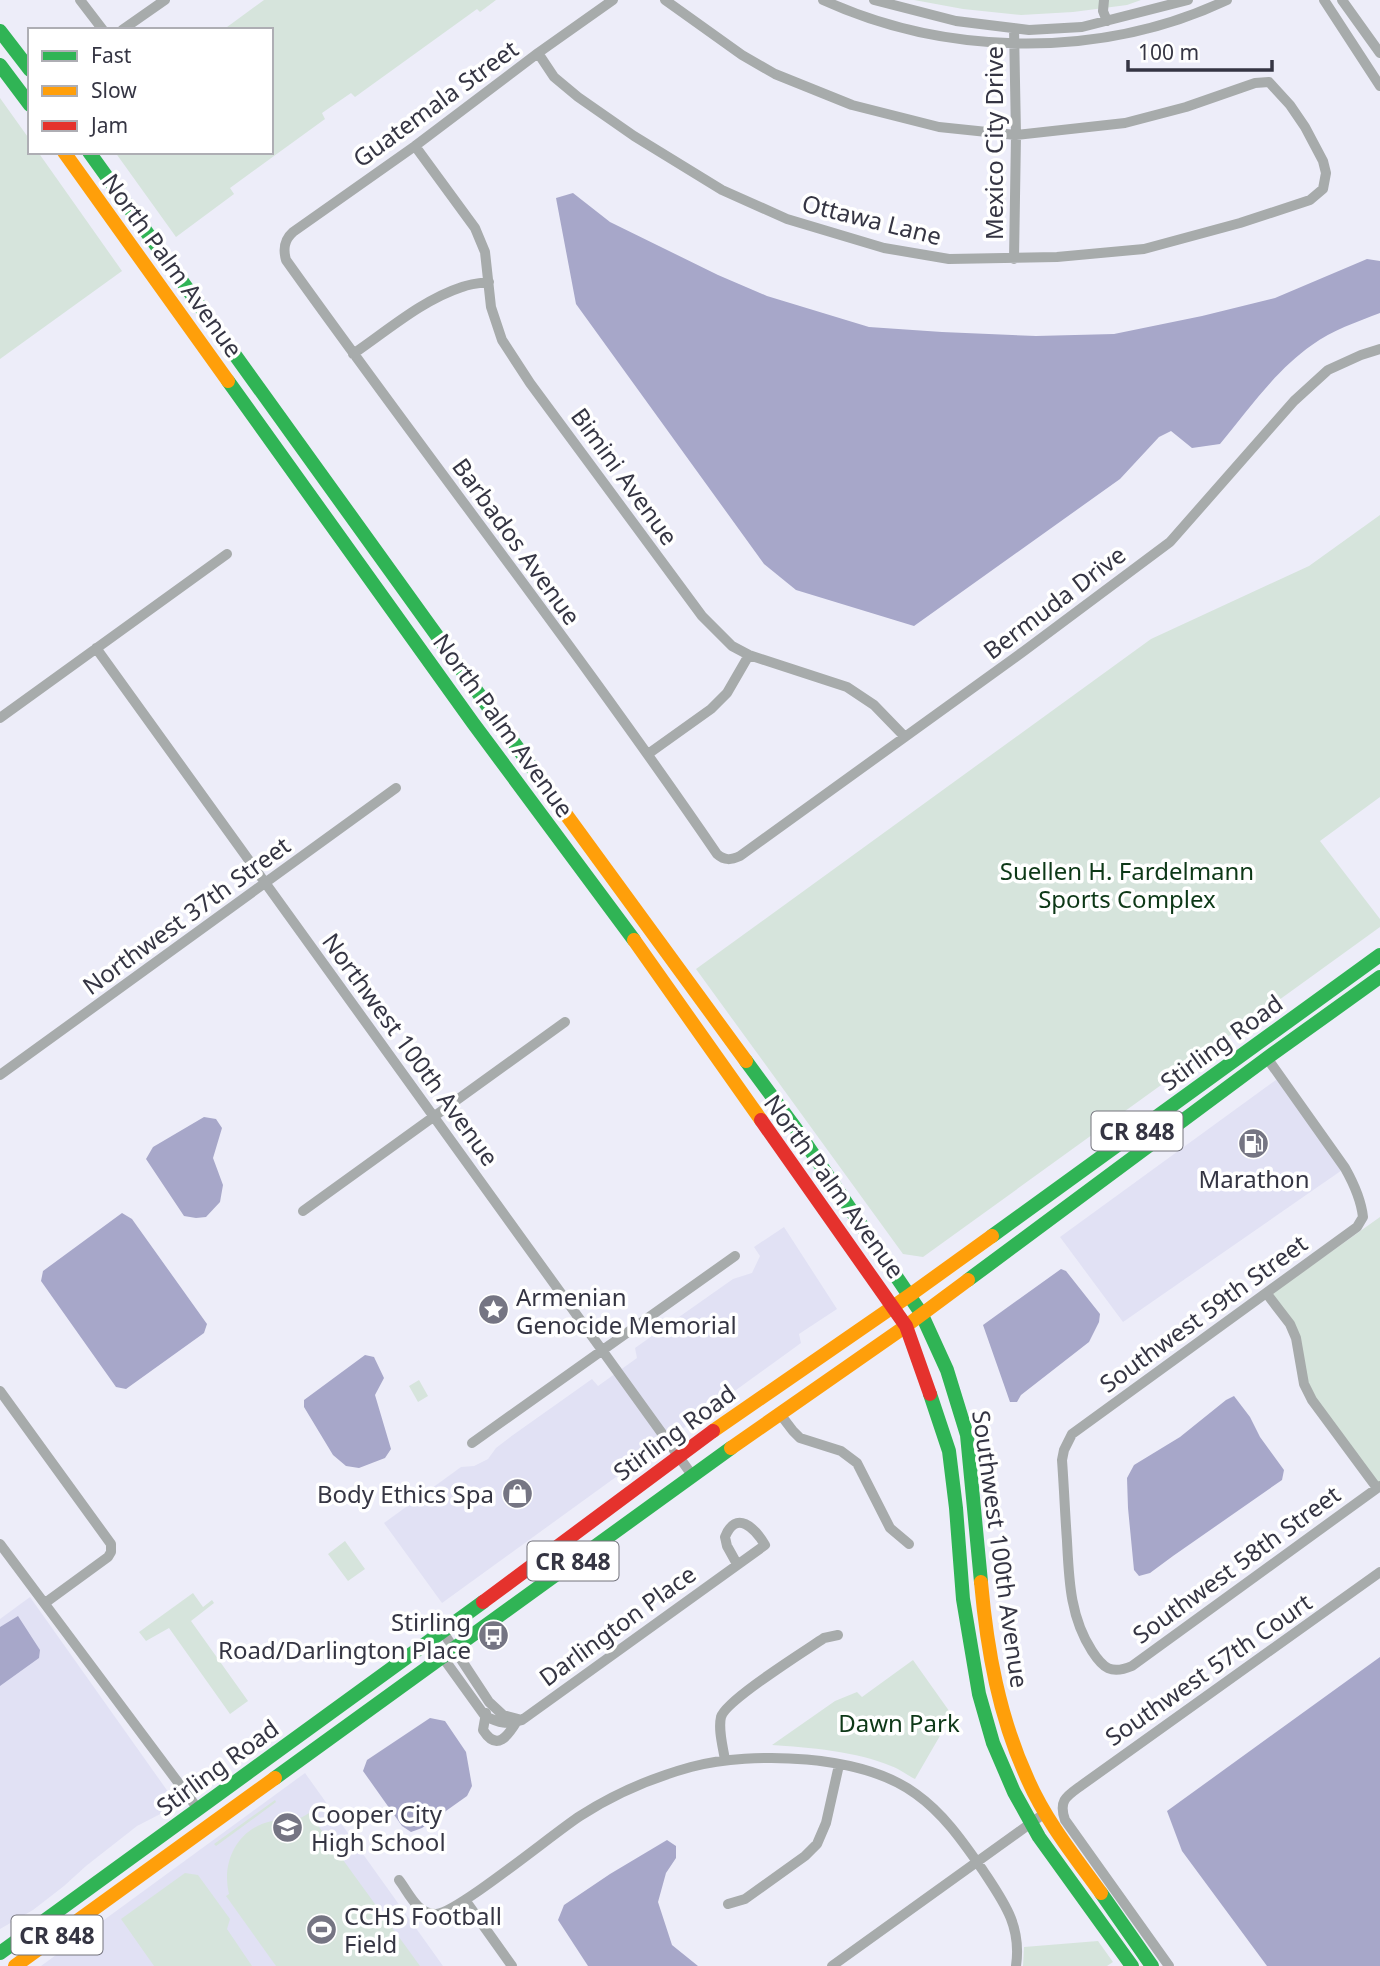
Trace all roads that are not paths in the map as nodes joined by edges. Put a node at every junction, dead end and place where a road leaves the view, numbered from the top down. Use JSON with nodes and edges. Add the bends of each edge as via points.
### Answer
{"nodes":[{"id":1,"x":80,"y":0,"type":"edge"},
{"id":2,"x":165,"y":0,"type":"edge"},
{"id":3,"x":613,"y":0,"type":"edge"},
{"id":4,"x":665,"y":0,"type":"edge"},
{"id":5,"x":823,"y":0,"type":"edge"},
{"id":6,"x":874,"y":0,"type":"edge"},
{"id":7,"x":1104,"y":0,"type":"edge"},
{"id":8,"x":1188,"y":0,"type":"edge"},
{"id":9,"x":1227,"y":0,"type":"edge"},
{"id":10,"x":1324,"y":0,"type":"edge"},
{"id":11,"x":1342,"y":0,"type":"edge"},
{"id":12,"x":1107,"y":21,"type":"junction"},
{"id":13,"x":101,"y":28,"type":"edge"},
{"id":14,"x":125,"y":28,"type":"edge"},
{"id":15,"x":1014,"y":29,"type":"junction"},
{"id":16,"x":0,"y":31,"type":"edge"},
{"id":17,"x":1015,"y":43,"type":"junction"},
{"id":18,"x":538,"y":53,"type":"junction"},
{"id":19,"x":1380,"y":53,"type":"edge"},
{"id":20,"x":0,"y":65,"type":"edge"},
{"id":21,"x":28,"y":68,"type":"edge"},
{"id":22,"x":1380,"y":86,"type":"edge"},
{"id":23,"x":28,"y":101,"type":"edge"},
{"id":24,"x":1016,"y":135,"type":"junction"},
{"id":25,"x":415,"y":146,"type":"junction"},
{"id":26,"x":65,"y":154,"type":"edge"},
{"id":27,"x":90,"y":154,"type":"edge"},
{"id":28,"x":146,"y":231,"type":"junction"},
{"id":29,"x":129,"y":243,"type":"junction"},
{"id":30,"x":285,"y":243,"type":"joint"},
{"id":31,"x":1014,"y":258,"type":"junction"},
{"id":32,"x":489,"y":282,"type":"junction"},
{"id":33,"x":1380,"y":349,"type":"edge"},
{"id":34,"x":353,"y":355,"type":"junction"},
{"id":35,"x":227,"y":555,"type":"dead end"},
{"id":36,"x":96,"y":648,"type":"junction"},
{"id":37,"x":748,"y":655,"type":"junction"},
{"id":38,"x":0,"y":718,"type":"edge"},
{"id":39,"x":905,"y":737,"type":"junction"},
{"id":40,"x":649,"y":754,"type":"junction"},
{"id":41,"x":396,"y":788,"type":"dead end"},
{"id":42,"x":551,"y":795,"type":"junction"},
{"id":43,"x":536,"y":807,"type":"junction"},
{"id":44,"x":726,"y":859,"type":"joint"},
{"id":45,"x":265,"y":883,"type":"junction"},
{"id":46,"x":1380,"y":955,"type":"edge"},
{"id":47,"x":1380,"y":977,"type":"edge"},
{"id":48,"x":565,"y":1022,"type":"dead end"},
{"id":49,"x":1267,"y":1058,"type":"junction"},
{"id":50,"x":0,"y":1075,"type":"edge"},
{"id":51,"x":434,"y":1117,"type":"junction"},
{"id":52,"x":303,"y":1211,"type":"dead end"},
{"id":53,"x":735,"y":1256,"type":"dead end"},
{"id":54,"x":1266,"y":1294,"type":"junction"},
{"id":55,"x":910,"y":1295,"type":"junction"},
{"id":56,"x":893,"y":1306,"type":"junction"},
{"id":57,"x":921,"y":1313,"type":"junction"},
{"id":58,"x":906,"y":1326,"type":"junction"},
{"id":59,"x":602,"y":1350,"type":"junction"},
{"id":60,"x":0,"y":1391,"type":"edge"},
{"id":61,"x":779,"y":1414,"type":"junction"},
{"id":62,"x":472,"y":1443,"type":"dead end"},
{"id":63,"x":678,"y":1455,"type":"junction"},
{"id":64,"x":692,"y":1475,"type":"junction"},
{"id":65,"x":1378,"y":1487,"type":"edge"},
{"id":66,"x":0,"y":1544,"type":"edge"},
{"id":67,"x":909,"y":1544,"type":"dead end"},
{"id":68,"x":737,"y":1564,"type":"dead end"},
{"id":69,"x":1380,"y":1572,"type":"edge"},
{"id":70,"x":45,"y":1603,"type":"junction"},
{"id":71,"x":443,"y":1632,"type":"junction"},
{"id":72,"x":838,"y":1635,"type":"dead end"},
{"id":73,"x":431,"y":1641,"type":"junction"},
{"id":74,"x":454,"y":1647,"type":"junction"},
{"id":75,"x":441,"y":1656,"type":"junction"},
{"id":76,"x":1114,"y":1670,"type":"joint"},
{"id":77,"x":474,"y":1678,"type":"junction"},
{"id":78,"x":468,"y":1694,"type":"junction"},
{"id":79,"x":489,"y":1702,"type":"junction"},
{"id":80,"x":485,"y":1716,"type":"junction"},
{"id":81,"x":520,"y":1721,"type":"junction"},
{"id":82,"x":294,"y":1740,"type":"junction"},
{"id":83,"x":305,"y":1755,"type":"junction"},
{"id":84,"x":725,"y":1760,"type":"junction"},
{"id":85,"x":839,"y":1765,"type":"junction"},
{"id":86,"x":198,"y":1809,"type":"junction"},
{"id":87,"x":1045,"y":1813,"type":"junction"},
{"id":88,"x":1031,"y":1823,"type":"junction"},
{"id":89,"x":976,"y":1862,"type":"junction"},
{"id":90,"x":399,"y":1880,"type":"dead end"},
{"id":91,"x":89,"y":1888,"type":"junction"},
{"id":92,"x":465,"y":1900,"type":"junction"},
{"id":93,"x":100,"y":1904,"type":"junction"},
{"id":94,"x":728,"y":1904,"type":"dead end"},
{"id":95,"x":0,"y":1952,"type":"edge"},
{"id":96,"x":15,"y":1966,"type":"edge"},
{"id":97,"x":512,"y":1966,"type":"edge"},
{"id":98,"x":832,"y":1966,"type":"edge"},
{"id":99,"x":1016,"y":1966,"type":"edge"},
{"id":100,"x":1132,"y":1966,"type":"edge"},
{"id":101,"x":1152,"y":1966,"type":"edge"},
{"id":102,"x":1169,"y":1966,"type":"edge"}],
"edges":[{"from":1,"to":13,"type":"street"},
{"from":2,"to":14,"type":"street"},
{"from":3,"to":18,"type":"street","name":"Guatemala Street"},
{"from":4,"to":24,"type":"street","via":[[775,74],[852,105],[939,127]]},
{"from":5,"to":17,"type":"street","via":[[894,26],[955,39]]},
{"from":6,"to":15,"type":"street","via":[[957,21]]},
{"from":7,"to":12,"type":"street"},
{"from":8,"to":12,"type":"street"},
{"from":9,"to":17,"type":"street","via":[[1183,19],[1116,35]]},
{"from":10,"to":22,"type":"street"},
{"from":11,"to":19,"type":"street"},
{"from":12,"to":15,"type":"street","via":[[1082,27]]},
{"from":15,"to":17,"type":"street","name":"Mexico City Drive"},
{"from":16,"to":21,"type":"main road"},
{"from":17,"to":24,"type":"street","name":"Mexico City Drive"},
{"from":18,"to":25,"type":"street","name":"Guatemala Street"},
{"from":18,"to":31,"type":"street","name":"Ottawa Lane","via":[[562,84],[634,136],[722,190],[787,219],[884,248],[936,257]]},
{"from":20,"to":23,"type":"main road"},
{"from":24,"to":31,"type":"street","name":"Mexico City Drive"},
{"from":24,"to":31,"type":"street","name":"Ottawa Lane","via":[[1125,123],[1269,82],[1305,127],[1326,173],[1317,196],[1240,223],[1144,249]]},
{"from":25,"to":30,"type":"street","name":"Guatemala Street","via":[[293,232]]},
{"from":25,"to":32,"type":"street","name":"Bimini Avenue","via":[[475,228],[485,252]]},
{"from":26,"to":29,"type":"main road","name":"North Palm Avenue"},
{"from":27,"to":28,"type":"main road","name":"North Palm Avenue"},
{"from":28,"to":29,"type":"main road"},
{"from":28,"to":42,"type":"main road","name":"North Palm Avenue"},
{"from":29,"to":43,"type":"main road","name":"North Palm Avenue"},
{"from":30,"to":34,"type":"street","name":"Barbados Avenue","via":[[286,260]]},
{"from":32,"to":34,"type":"street","via":[[442,294]]},
{"from":32,"to":37,"type":"street","name":"Bimini Avenue","via":[[491,307],[502,340],[530,383],[702,616]]},
{"from":33,"to":39,"type":"street","name":"Bermuda Drive","via":[[1328,370],[1294,401],[1170,542]]},
{"from":34,"to":40,"type":"street","name":"Barbados Avenue"},
{"from":35,"to":36,"type":"street"},
{"from":36,"to":38,"type":"street"},
{"from":36,"to":45,"type":"street","name":"Northwest 100th Avenue"},
{"from":37,"to":39,"type":"street","name":"Bimini Avenue","via":[[846,687],[874,705]]},
{"from":37,"to":40,"type":"street","via":[[727,693]]},
{"from":39,"to":44,"type":"street","name":"Bermuda Drive","via":[[740,856]]},
{"from":40,"to":44,"type":"street","name":"Barbados Avenue","via":[[717,854]]},
{"from":41,"to":45,"type":"street","name":"Northwest 37th Street"},
{"from":42,"to":43,"type":"main road"},
{"from":42,"to":55,"type":"main road","name":"North Palm Avenue","via":[[751,1066]]},
{"from":43,"to":56,"type":"main road","name":"North Palm Avenue"},
{"from":45,"to":50,"type":"street","name":"Northwest 37th Street"},
{"from":45,"to":51,"type":"street","name":"Northwest 100th Avenue"},
{"from":46,"to":55,"type":"main road","name":"Stirling Road","number":"CR 848"},
{"from":47,"to":49,"type":"main road","name":"Stirling Road","number":"CR 848"},
{"from":48,"to":51,"type":"street"},
{"from":49,"to":54,"type":"street","name":"Southwest 59th Street","via":[[1345,1168],[1363,1217],[1357,1227]]},
{"from":49,"to":57,"type":"main road","name":"Stirling Road","number":"CR 848"},
{"from":51,"to":52,"type":"street"},
{"from":51,"to":59,"type":"street","name":"Northwest 100th Avenue"},
{"from":53,"to":59,"type":"street"},
{"from":54,"to":65,"type":"street","via":[[1290,1324],[1312,1400]]},
{"from":54,"to":76,"type":"street","name":"Southwest 59th Street","via":[[1082,1426],[1063,1450],[1073,1607],[1094,1653]]},
{"from":55,"to":56,"type":"main road","name":"Stirling Road","number":"CR 848"},
{"from":55,"to":57,"type":"main road","name":"North Palm Avenue"},
{"from":56,"to":58,"type":"main road","name":"North Palm Avenue"},
{"from":56,"to":63,"type":"main road","name":"Stirling Road","number":"CR 848"},
{"from":57,"to":58,"type":"main road","name":"Stirling Road","number":"CR 848"},
{"from":57,"to":87,"type":"main road","name":"Southwest 100th Avenue","via":[[947,1370],[967,1435],[993,1675],[1017,1752]]},
{"from":58,"to":61,"type":"main road","name":"Stirling Road","number":"CR 848"},
{"from":58,"to":88,"type":"main road","name":"Southwest 100th Avenue","via":[[949,1451],[963,1599],[979,1694],[1000,1760]]},
{"from":59,"to":62,"type":"street"},
{"from":59,"to":63,"type":"street","name":"Northwest 100th Avenue"},
{"from":60,"to":70,"type":"street","via":[[111,1544],[108,1557]]},
{"from":61,"to":64,"type":"main road","name":"Stirling Road","number":"CR 848"},
{"from":61,"to":67,"type":"street","via":[[800,1438],[841,1451],[857,1463],[890,1528]]},
{"from":63,"to":64,"type":"street","name":"Northwest 100th Avenue"},
{"from":63,"to":71,"type":"main road","name":"Stirling Road","number":"CR 848"},
{"from":64,"to":74,"type":"main road","name":"Stirling Road","number":"CR 848"},
{"from":65,"to":76,"type":"street","name":"Southwest 58th Street","via":[[1132,1666]]},
{"from":66,"to":70,"type":"street"},
{"from":68,"to":81,"type":"street","name":"Darlington Place"},
{"from":69,"to":102,"type":"street","name":"Southwest 57th Court","via":[[1063,1802],[1065,1819]]},
{"from":70,"to":86,"type":"street"},
{"from":71,"to":73,"type":"main road","name":"Stirling Road","number":"CR 848"},
{"from":71,"to":74,"type":"street"},
{"from":72,"to":84,"type":"street","via":[[824,1638],[733,1701],[722,1715]]},
{"from":73,"to":75,"type":"street"},
{"from":73,"to":82,"type":"main road","name":"Stirling Road","number":"CR 848"},
{"from":74,"to":75,"type":"main road","name":"Stirling Road","number":"CR 848"},
{"from":74,"to":77,"type":"street"},
{"from":75,"to":78,"type":"street"},
{"from":75,"to":83,"type":"main road","name":"Stirling Road","number":"CR 848"},
{"from":77,"to":78,"type":"street"},
{"from":77,"to":79,"type":"street"},
{"from":78,"to":80,"type":"street"},
{"from":79,"to":80,"type":"street"},
{"from":79,"to":81,"type":"street","via":[[503,1715]]},
{"from":80,"to":81,"type":"street","via":[[504,1724]]},
{"from":80,"to":81,"type":"street","name":"Darlington Place","via":[[483,1730],[498,1741]]},
{"from":82,"to":83,"type":"main road"},
{"from":82,"to":86,"type":"main road","name":"Stirling Road","number":"CR 848"},
{"from":83,"to":93,"type":"main road","name":"Stirling Road","number":"CR 848"},
{"from":84,"to":85,"type":"street","via":[[789,1758]]},
{"from":84,"to":92,"type":"street","via":[[665,1774],[599,1804]]},
{"from":85,"to":89,"type":"street","via":[[896,1781],[913,1791],[946,1821]]},
{"from":85,"to":94,"type":"street","via":[[817,1844],[746,1899]]},
{"from":86,"to":91,"type":"main road","name":"Stirling Road","number":"CR 848"},
{"from":87,"to":88,"type":"street"},
{"from":87,"to":101,"type":"main road","name":"Southwest 100th Avenue"},
{"from":88,"to":89,"type":"street"},
{"from":88,"to":100,"type":"main road","name":"Southwest 100th Avenue"},
{"from":89,"to":98,"type":"street"},
{"from":89,"to":99,"type":"street","via":[[1013,1920]]},
{"from":90,"to":92,"type":"street","via":[[427,1913],[444,1913]]},
{"from":91,"to":93,"type":"main road"},
{"from":91,"to":95,"type":"main road","name":"Stirling Road","number":"CR 848"},
{"from":92,"to":97,"type":"street"},
{"from":93,"to":96,"type":"main road","name":"Stirling Road","number":"CR 848"}]}
